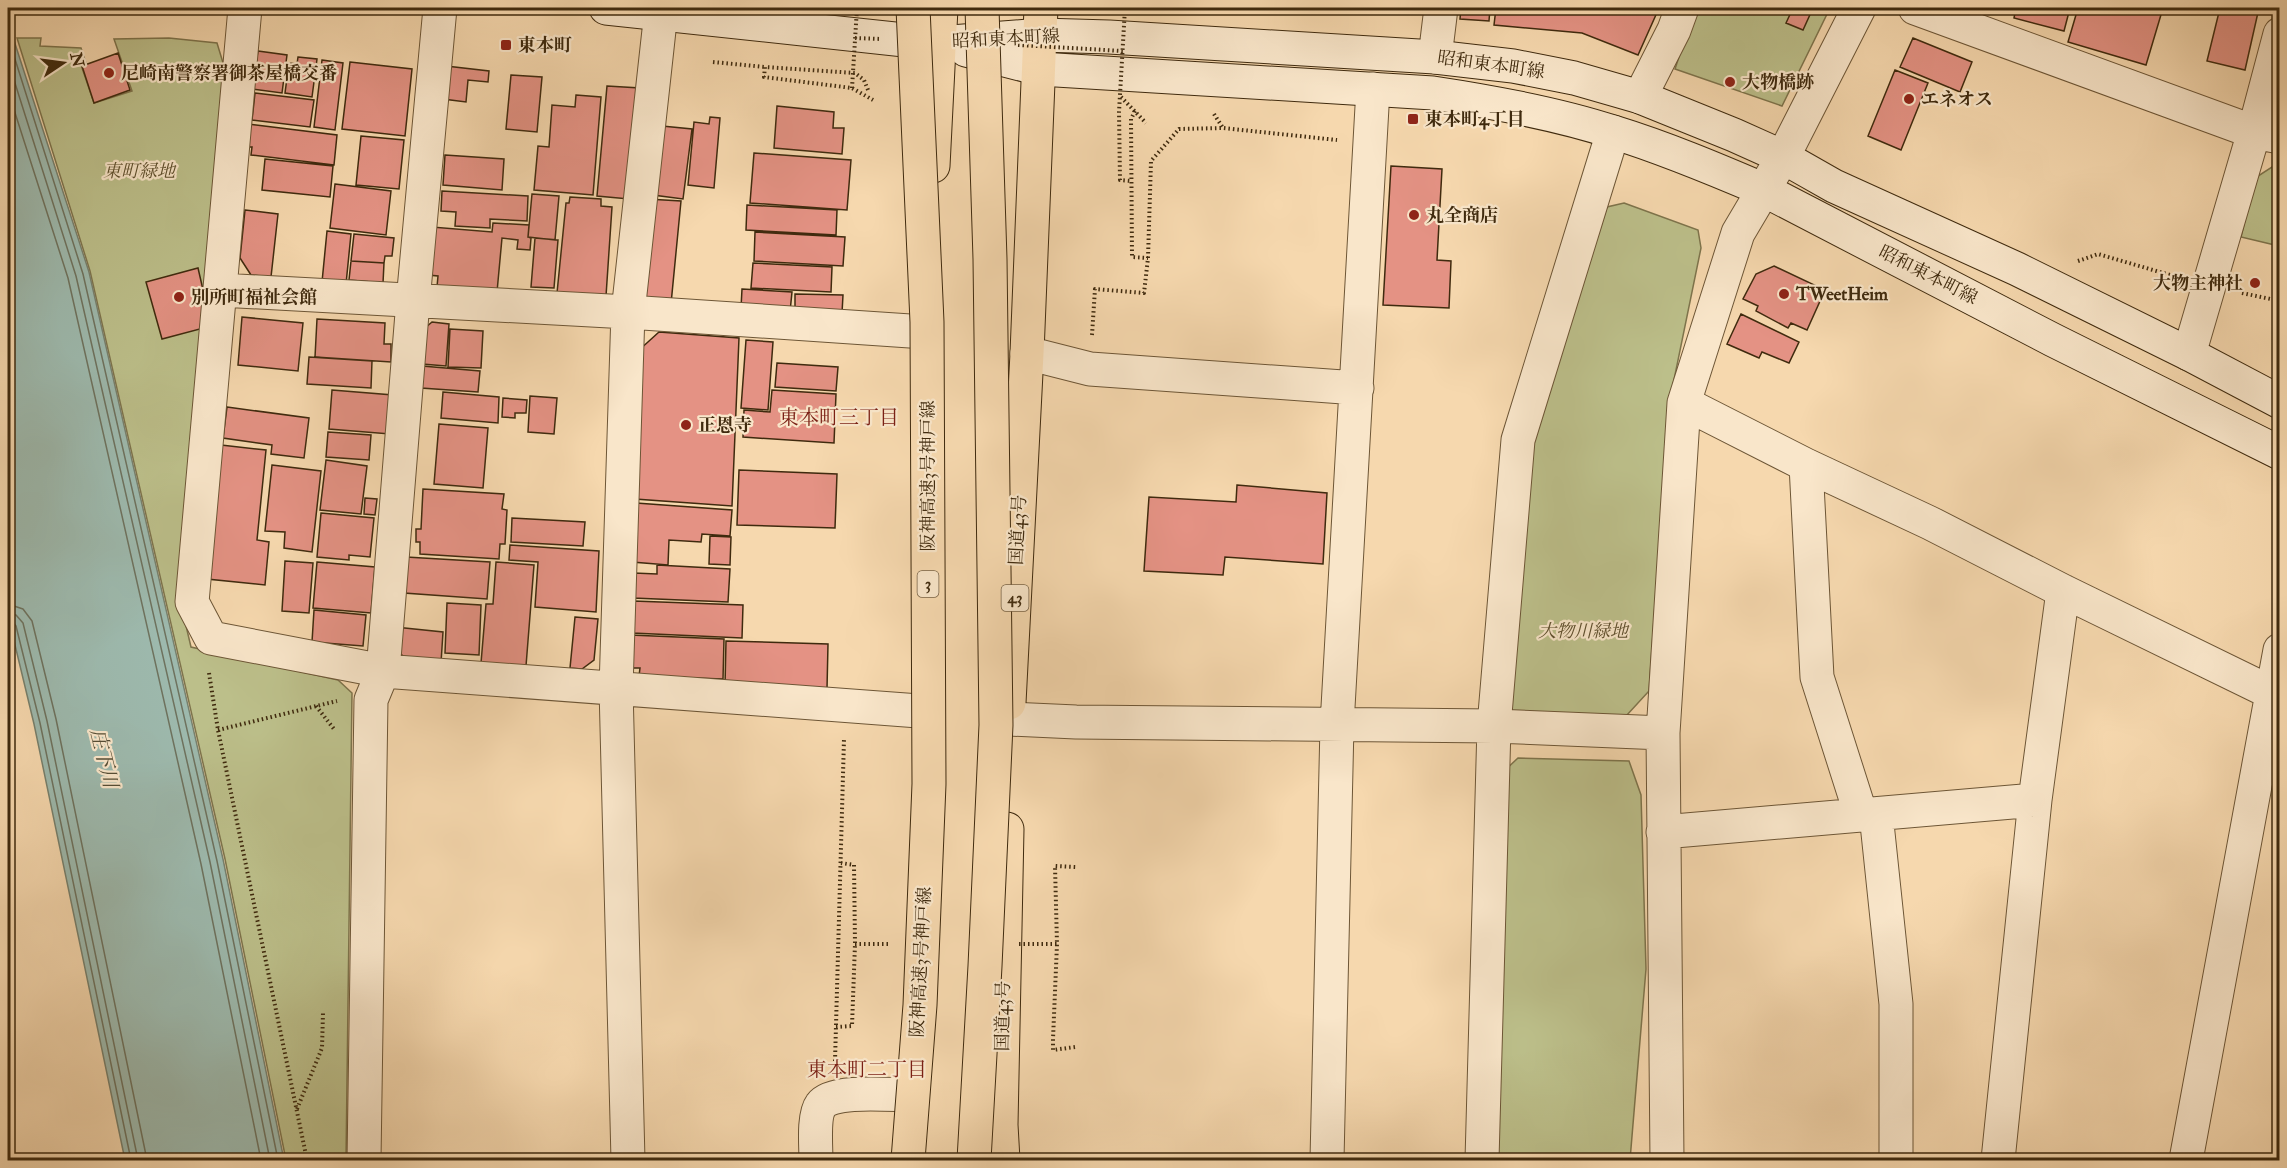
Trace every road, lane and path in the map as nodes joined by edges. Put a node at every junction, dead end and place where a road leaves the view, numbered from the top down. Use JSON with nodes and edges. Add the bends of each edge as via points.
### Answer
{"nodes":[{"id":1,"x":244,"y":8,"type":"edge"},
{"id":2,"x":440,"y":8,"type":"edge"},
{"id":3,"x":606,"y":8,"type":"edge"},
{"id":4,"x":857,"y":8,"type":"edge"},
{"id":5,"x":913,"y":8,"type":"edge"},
{"id":6,"x":940,"y":8,"type":"edge"},
{"id":7,"x":982,"y":8,"type":"edge"},
{"id":8,"x":1057,"y":8,"type":"edge"},
{"id":9,"x":1125,"y":8,"type":"edge"},
{"id":10,"x":1441,"y":8,"type":"edge"},
{"id":11,"x":1682,"y":8,"type":"edge"},
{"id":12,"x":1858,"y":8,"type":"edge"},
{"id":13,"x":1915,"y":8,"type":"edge"},
{"id":14,"x":662,"y":12,"type":"junction"},
{"id":15,"x":1041,"y":21,"type":"edge"},
{"id":16,"x":2280,"y":34,"type":"edge"},
{"id":17,"x":938,"y":43,"type":"junction"},
{"id":18,"x":1435,"y":57,"type":"junction"},
{"id":19,"x":713,"y":63,"type":"dead end"},
{"id":20,"x":765,"y":67,"type":"junction"},
{"id":21,"x":1040,"y":69,"type":"junction"},
{"id":22,"x":852,"y":88,"type":"junction"},
{"id":23,"x":1373,"y":89,"type":"junction"},
{"id":24,"x":868,"y":90,"type":"dead end"},
{"id":25,"x":1120,"y":96,"type":"junction"},
{"id":26,"x":1640,"y":97,"type":"junction"},
{"id":27,"x":873,"y":100,"type":"dead end"},
{"id":28,"x":1144,"y":108,"type":"dead end"},
{"id":29,"x":1146,"y":123,"type":"dead end"},
{"id":30,"x":1613,"y":132,"type":"junction"},
{"id":31,"x":2267,"y":134,"type":"edge"},
{"id":32,"x":1371,"y":143,"type":"junction"},
{"id":33,"x":1783,"y":158,"type":"junction"},
{"id":34,"x":1132,"y":181,"type":"junction"},
{"id":35,"x":1764,"y":190,"type":"junction"},
{"id":36,"x":1148,"y":258,"type":"junction"},
{"id":37,"x":2077,"y":261,"type":"dead end"},
{"id":38,"x":2210,"y":287,"type":"junction"},
{"id":39,"x":220,"y":290,"type":"junction"},
{"id":40,"x":413,"y":301,"type":"junction"},
{"id":41,"x":628,"y":312,"type":"junction"},
{"id":42,"x":925,"y":332,"type":"junction"},
{"id":43,"x":1027,"y":353,"type":"junction"},
{"id":44,"x":2189,"y":354,"type":"junction"},
{"id":45,"x":1090,"y":369,"type":"junction"},
{"id":46,"x":1358,"y":388,"type":"junction"},
{"id":47,"x":2280,"y":402,"type":"edge"},
{"id":48,"x":1684,"y":403,"type":"junction"},
{"id":49,"x":2280,"y":453,"type":"edge"},
{"id":50,"x":1806,"y":465,"type":"junction"},
{"id":51,"x":2063,"y":591,"type":"junction"},
{"id":52,"x":2280,"y":650,"type":"edge"},
{"id":53,"x":383,"y":671,"type":"junction"},
{"id":54,"x":209,"y":672,"type":"dead end"},
{"id":55,"x":616,"y":688,"type":"junction"},
{"id":56,"x":2276,"y":694,"type":"edge"},
{"id":57,"x":347,"y":698,"type":"dead end"},
{"id":58,"x":844,"y":705,"type":"junction"},
{"id":59,"x":919,"y":711,"type":"junction"},
{"id":60,"x":1009,"y":718,"type":"junction"},
{"id":61,"x":1337,"y":725,"type":"junction"},
{"id":62,"x":1494,"y":726,"type":"junction"},
{"id":63,"x":218,"y":729,"type":"junction"},
{"id":64,"x":1663,"y":733,"type":"junction"},
{"id":65,"x":2035,"y":800,"type":"junction"},
{"id":66,"x":1868,"y":814,"type":"junction"},
{"id":67,"x":1664,"y":832,"type":"junction"},
{"id":68,"x":840,"y":863,"type":"junction"},
{"id":69,"x":1076,"y":867,"type":"dead end"},
{"id":70,"x":323,"y":1013,"type":"dead end"},
{"id":71,"x":836,"y":1027,"type":"junction"},
{"id":72,"x":1075,"y":1047,"type":"dead end"},
{"id":73,"x":911,"y":1095,"type":"junction"},
{"id":74,"x":834,"y":1098,"type":"junction"},
{"id":75,"x":297,"y":1110,"type":"junction"},
{"id":76,"x":307,"y":1161,"type":"edge"},
{"id":77,"x":364,"y":1161,"type":"edge"},
{"id":78,"x":627,"y":1161,"type":"edge"},
{"id":79,"x":816,"y":1161,"type":"edge"},
{"id":80,"x":911,"y":1161,"type":"edge"},
{"id":81,"x":974,"y":1161,"type":"edge"},
{"id":82,"x":1003,"y":1161,"type":"edge"},
{"id":83,"x":1327,"y":1161,"type":"edge"},
{"id":84,"x":1482,"y":1161,"type":"edge"},
{"id":85,"x":1667,"y":1161,"type":"edge"},
{"id":86,"x":1896,"y":1161,"type":"edge"},
{"id":87,"x":1998,"y":1161,"type":"edge"},
{"id":88,"x":2186,"y":1161,"type":"edge"}],
"edges":[{"from":1,"to":39,"type":"street"},
{"from":2,"to":40,"type":"street"},
{"from":3,"to":14,"type":"street"},
{"from":4,"to":22,"type":"path","bridge":true},
{"from":5,"to":80,"type":"highway","name":"阪神高速3号神戸線","number":"3","bridge":true,"via":[[927,322],[929,784]]},
{"from":6,"to":17,"type":"highway"},
{"from":7,"to":81,"type":"highway","bridge":true,"via":[[990,259],[996,725]]},
{"from":8,"to":15,"type":"highway"},
{"from":9,"to":25,"type":"path","bridge":true},
{"from":10,"to":18,"type":"street"},
{"from":11,"to":26,"type":"street"},
{"from":12,"to":33,"type":"street"},
{"from":13,"to":31,"type":"street"},
{"from":14,"to":17,"type":"street"},
{"from":14,"to":41,"type":"street"},
{"from":15,"to":17,"type":"street","name":"昭和東本町線"},
{"from":15,"to":18,"type":"street","name":"昭和東本町線","via":[[1109,37]]},
{"from":15,"to":21,"type":"highway","name":"国道43号","number":"43"},
{"from":16,"to":31,"type":"street"},
{"from":17,"to":21,"type":"street","name":"昭和東本町線"},
{"from":17,"to":42,"type":"highway"},
{"from":18,"to":26,"type":"street","name":"昭和東本町線","via":[[1513,66]]},
{"from":19,"to":20,"type":"path"},
{"from":20,"to":22,"type":"path","via":[[764,77]]},
{"from":20,"to":24,"type":"path","via":[[855,73]]},
{"from":21,"to":23,"type":"street","name":"昭和東本町線"},
{"from":21,"to":43,"type":"highway","name":"国道43号","number":"43"},
{"from":22,"to":27,"type":"path"},
{"from":23,"to":30,"type":"street","name":"昭和東本町線","via":[[1475,99]]},
{"from":23,"to":32,"type":"street"},
{"from":25,"to":29,"type":"path","bridge":true},
{"from":25,"to":34,"type":"path","bridge":true,"via":[[1120,180]]},
{"from":26,"to":33,"type":"street","name":"昭和東本町線"},
{"from":28,"to":34,"type":"path","via":[[1136,110],[1131,119]]},
{"from":30,"to":35,"type":"street","name":"昭和東本町線"},
{"from":30,"to":62,"type":"street","via":[[1518,440]]},
{"from":31,"to":38,"type":"street"},
{"from":32,"to":36,"type":"path","via":[[1223,128],[1179,129],[1151,161]]},
{"from":32,"to":46,"type":"street"},
{"from":33,"to":35,"type":"street"},
{"from":33,"to":44,"type":"street","name":"昭和東本町線","via":[[1834,186],[2017,269]]},
{"from":34,"to":36,"type":"path","via":[[1132,257]]},
{"from":35,"to":48,"type":"street","via":[[1738,233]]},
{"from":35,"to":49,"type":"street","name":"昭和東本町線"},
{"from":36,"to":45,"type":"path","via":[[1144,293],[1095,289]]},
{"from":37,"to":38,"type":"path","via":[[2098,254]]},
{"from":38,"to":44,"type":"street"},
{"from":39,"to":40,"type":"street"},
{"from":39,"to":53,"type":"street","via":[[192,602],[211,638]]},
{"from":40,"to":41,"type":"street"},
{"from":40,"to":53,"type":"street"},
{"from":41,"to":42,"type":"street"},
{"from":41,"to":55,"type":"street"},
{"from":42,"to":59,"type":"highway"},
{"from":43,"to":45,"type":"street"},
{"from":43,"to":60,"type":"highway","name":"国道43号","number":"43"},
{"from":44,"to":47,"type":"street","name":"昭和東本町線"},
{"from":45,"to":46,"type":"street"},
{"from":46,"to":61,"type":"street"},
{"from":48,"to":50,"type":"street"},
{"from":48,"to":64,"type":"street"},
{"from":50,"to":51,"type":"street"},
{"from":50,"to":66,"type":"street","via":[[1817,677]]},
{"from":51,"to":56,"type":"street"},
{"from":51,"to":65,"type":"street"},
{"from":52,"to":56,"type":"street"},
{"from":53,"to":55,"type":"street"},
{"from":53,"to":77,"type":"street","via":[[371,700]]},
{"from":54,"to":63,"type":"path"},
{"from":55,"to":58,"type":"street"},
{"from":55,"to":78,"type":"street"},
{"from":56,"to":88,"type":"street"},
{"from":57,"to":63,"type":"path"},
{"from":58,"to":59,"type":"street"},
{"from":58,"to":68,"type":"path"},
{"from":59,"to":73,"type":"highway"},
{"from":60,"to":61,"type":"street"},
{"from":60,"to":82,"type":"highway","name":"国道43号","number":"43"},
{"from":61,"to":62,"type":"street"},
{"from":61,"to":83,"type":"street"},
{"from":62,"to":64,"type":"street"},
{"from":62,"to":84,"type":"street"},
{"from":63,"to":75,"type":"path"},
{"from":64,"to":67,"type":"street"},
{"from":65,"to":66,"type":"street"},
{"from":65,"to":87,"type":"street"},
{"from":66,"to":67,"type":"street"},
{"from":66,"to":86,"type":"street","via":[[1896,1004]]},
{"from":67,"to":85,"type":"street"},
{"from":68,"to":71,"type":"path"},
{"from":68,"to":71,"type":"path","via":[[854,865],[854,956],[852,1026]]},
{"from":69,"to":72,"type":"path","via":[[1055,866],[1053,1050]]},
{"from":70,"to":75,"type":"path","via":[[322,1048]]},
{"from":71,"to":74,"type":"path"},
{"from":73,"to":74,"type":"street"},
{"from":73,"to":80,"type":"highway"},
{"from":74,"to":79,"type":"street","via":[[820,1106],[817,1116]]},
{"from":75,"to":76,"type":"path"}]}
